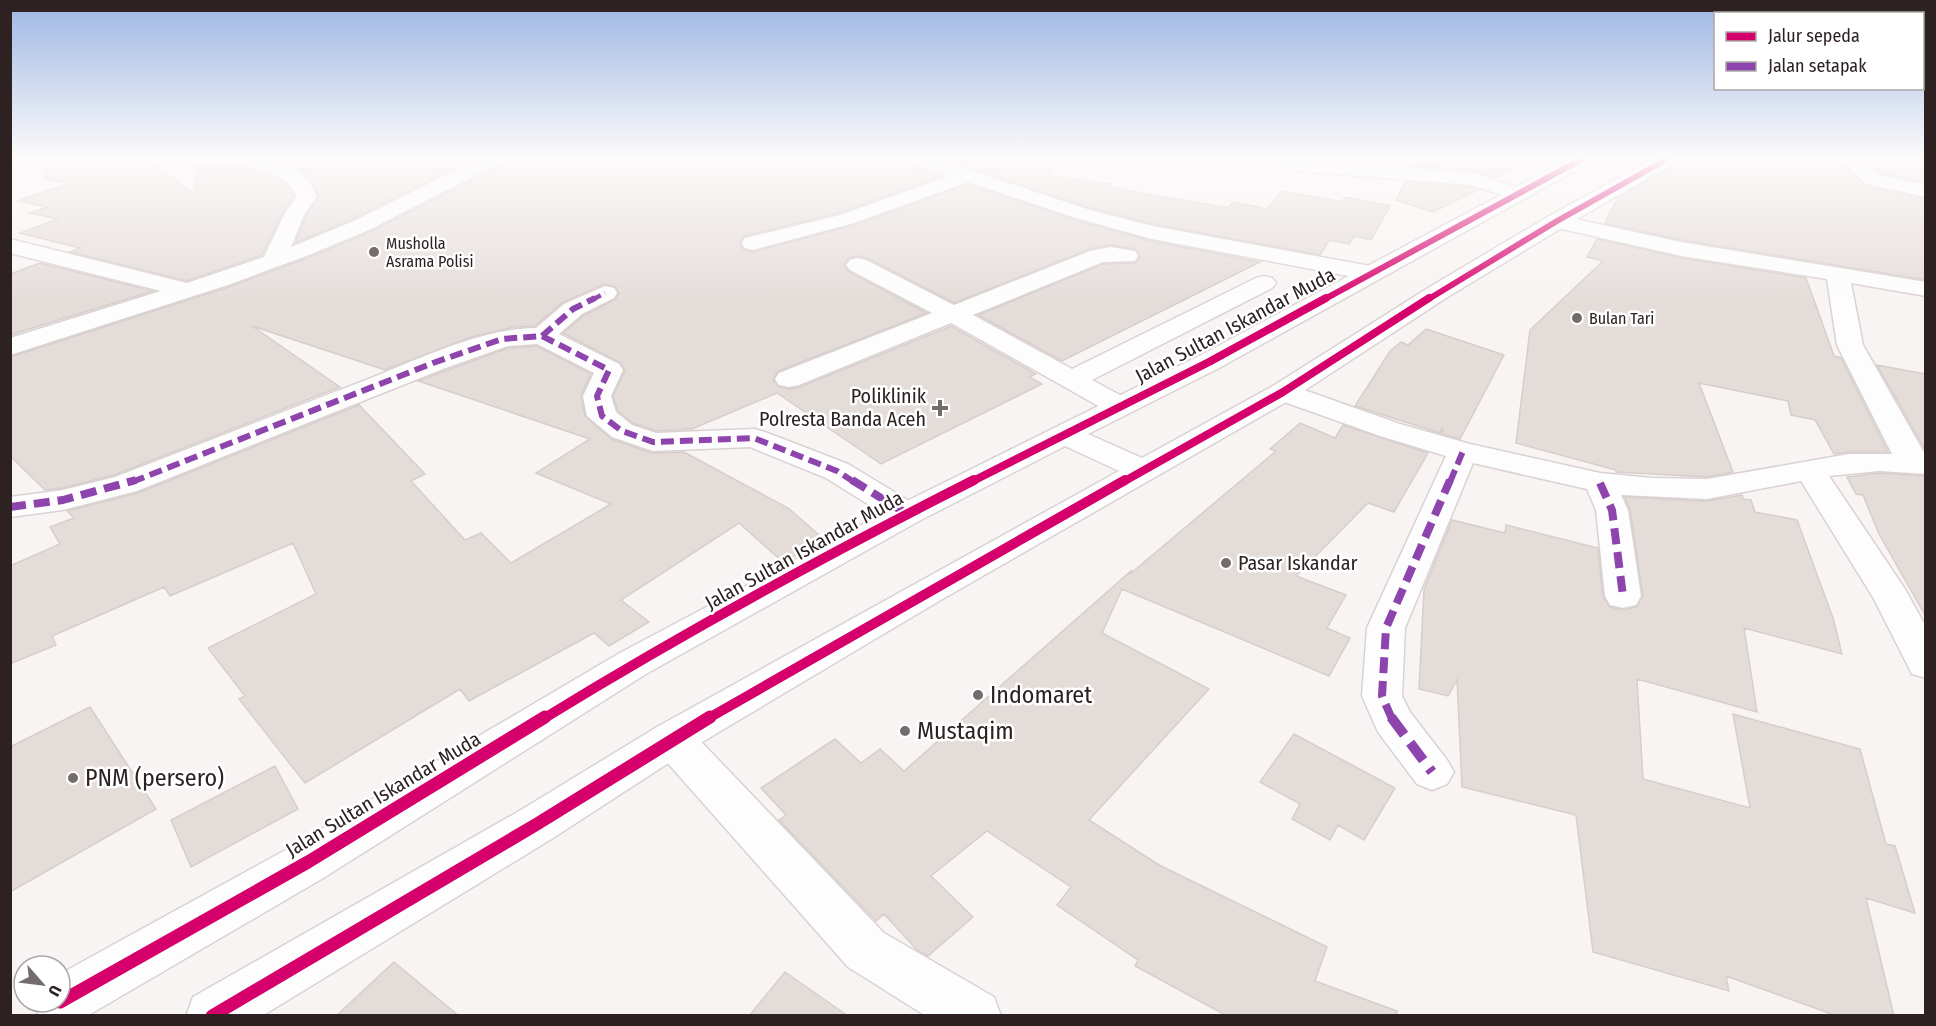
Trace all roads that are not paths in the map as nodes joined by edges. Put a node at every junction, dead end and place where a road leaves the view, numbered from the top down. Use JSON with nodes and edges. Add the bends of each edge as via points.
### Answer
{"nodes":[{"id":1,"x":300,"y":207,"type":"edge"},
{"id":2,"x":396,"y":207,"type":"edge"},
{"id":3,"x":881,"y":207,"type":"edge"},
{"id":4,"x":1061,"y":207,"type":"edge"},
{"id":5,"x":1494,"y":207,"type":"edge"},
{"id":6,"x":1581,"y":207,"type":"edge"},
{"id":7,"x":1557,"y":220,"type":"junction"},
{"id":8,"x":753,"y":243,"type":"dead end"},
{"id":9,"x":10,"y":246,"type":"edge"},
{"id":10,"x":1127,"y":256,"type":"dead end"},
{"id":11,"x":274,"y":259,"type":"junction"},
{"id":12,"x":858,"y":265,"type":"dead end"},
{"id":13,"x":1370,"y":273,"type":"junction"},
{"id":14,"x":1838,"y":274,"type":"junction"},
{"id":15,"x":1264,"y":283,"type":"dead end"},
{"id":16,"x":1926,"y":288,"type":"edge"},
{"id":17,"x":189,"y":291,"type":"junction"},
{"id":18,"x":605,"y":293,"type":"dead end"},
{"id":19,"x":951,"y":313,"type":"junction"},
{"id":20,"x":542,"y":336,"type":"junction"},
{"id":21,"x":10,"y":347,"type":"edge"},
{"id":22,"x":789,"y":379,"type":"dead end"},
{"id":23,"x":1071,"y":380,"type":"junction"},
{"id":24,"x":1283,"y":392,"type":"junction"},
{"id":25,"x":1119,"y":406,"type":"junction"},
{"id":26,"x":1065,"y":435,"type":"junction"},
{"id":27,"x":1463,"y":451,"type":"junction"},
{"id":28,"x":1919,"y":464,"type":"edge"},
{"id":29,"x":1143,"y":470,"type":"junction"},
{"id":30,"x":1811,"y":472,"type":"junction"},
{"id":31,"x":1600,"y":483,"type":"junction"},
{"id":32,"x":10,"y":507,"type":"edge"},
{"id":33,"x":907,"y":514,"type":"junction"},
{"id":34,"x":1623,"y":596,"type":"dead end"},
{"id":35,"x":1909,"y":602,"type":"edge"},
{"id":36,"x":1926,"y":664,"type":"edge"},
{"id":37,"x":672,"y":740,"type":"junction"},
{"id":38,"x":1432,"y":772,"type":"dead end"},
{"id":39,"x":72,"y":995,"type":"edge"},
{"id":40,"x":212,"y":1016,"type":"edge"},
{"id":41,"x":975,"y":1016,"type":"edge"}],
"edges":[{"from":1,"to":11,"type":"main road"},
{"from":2,"to":11,"type":"main road","via":[[343,233]]},
{"from":3,"to":8,"type":"main road"},
{"from":4,"to":13,"type":"main road","via":[[1152,232]]},
{"from":5,"to":13,"type":"main road","name":"Jalan Sultan Iskandar Muda"},
{"from":6,"to":7,"type":"main road"},
{"from":7,"to":14,"type":"main road","via":[[1670,247]]},
{"from":7,"to":24,"type":"main road"},
{"from":9,"to":17,"type":"main road"},
{"from":10,"to":19,"type":"main road","via":[[1098,256]]},
{"from":11,"to":17,"type":"main road"},
{"from":12,"to":19,"type":"main road"},
{"from":13,"to":25,"type":"main road","name":"Jalan Sultan Iskandar Muda","via":[[1209,362]]},
{"from":14,"to":16,"type":"main road"},
{"from":14,"to":28,"type":"main road","via":[[1850,345]]},
{"from":15,"to":23,"type":"main road"},
{"from":17,"to":21,"type":"main road"},
{"from":18,"to":20,"type":"main road","via":[[573,309]]},
{"from":19,"to":22,"type":"main road"},
{"from":19,"to":23,"type":"main road"},
{"from":20,"to":32,"type":"main road","via":[[502,339],[433,363],[126,484],[63,500]]},
{"from":20,"to":33,"type":"main road","via":[[609,370],[597,396],[602,416],[622,431],[652,442],[754,438],[837,471]]},
{"from":23,"to":25,"type":"main road"},
{"from":24,"to":27,"type":"main road"},
{"from":24,"to":29,"type":"main road"},
{"from":25,"to":26,"type":"main road","name":"Jalan Sultan Iskandar Muda"},
{"from":26,"to":29,"type":"main road"},
{"from":26,"to":33,"type":"main road","name":"Jalan Sultan Iskandar Muda"},
{"from":27,"to":31,"type":"main road"},
{"from":27,"to":38,"type":"main road","via":[[1386,628],[1382,696],[1393,721]]},
{"from":28,"to":30,"type":"main road","via":[[1849,464]]},
{"from":29,"to":37,"type":"main road"},
{"from":30,"to":31,"type":"main road","via":[[1707,489]]},
{"from":30,"to":35,"type":"main road"},
{"from":31,"to":34,"type":"main road","via":[[1612,510]]},
{"from":33,"to":39,"type":"main road","name":"Jalan Sultan Iskandar Muda","via":[[632,664],[308,862]]},
{"from":35,"to":36,"type":"main road"},
{"from":37,"to":40,"type":"main road"},
{"from":37,"to":41,"type":"main road","via":[[866,950]]}]}
